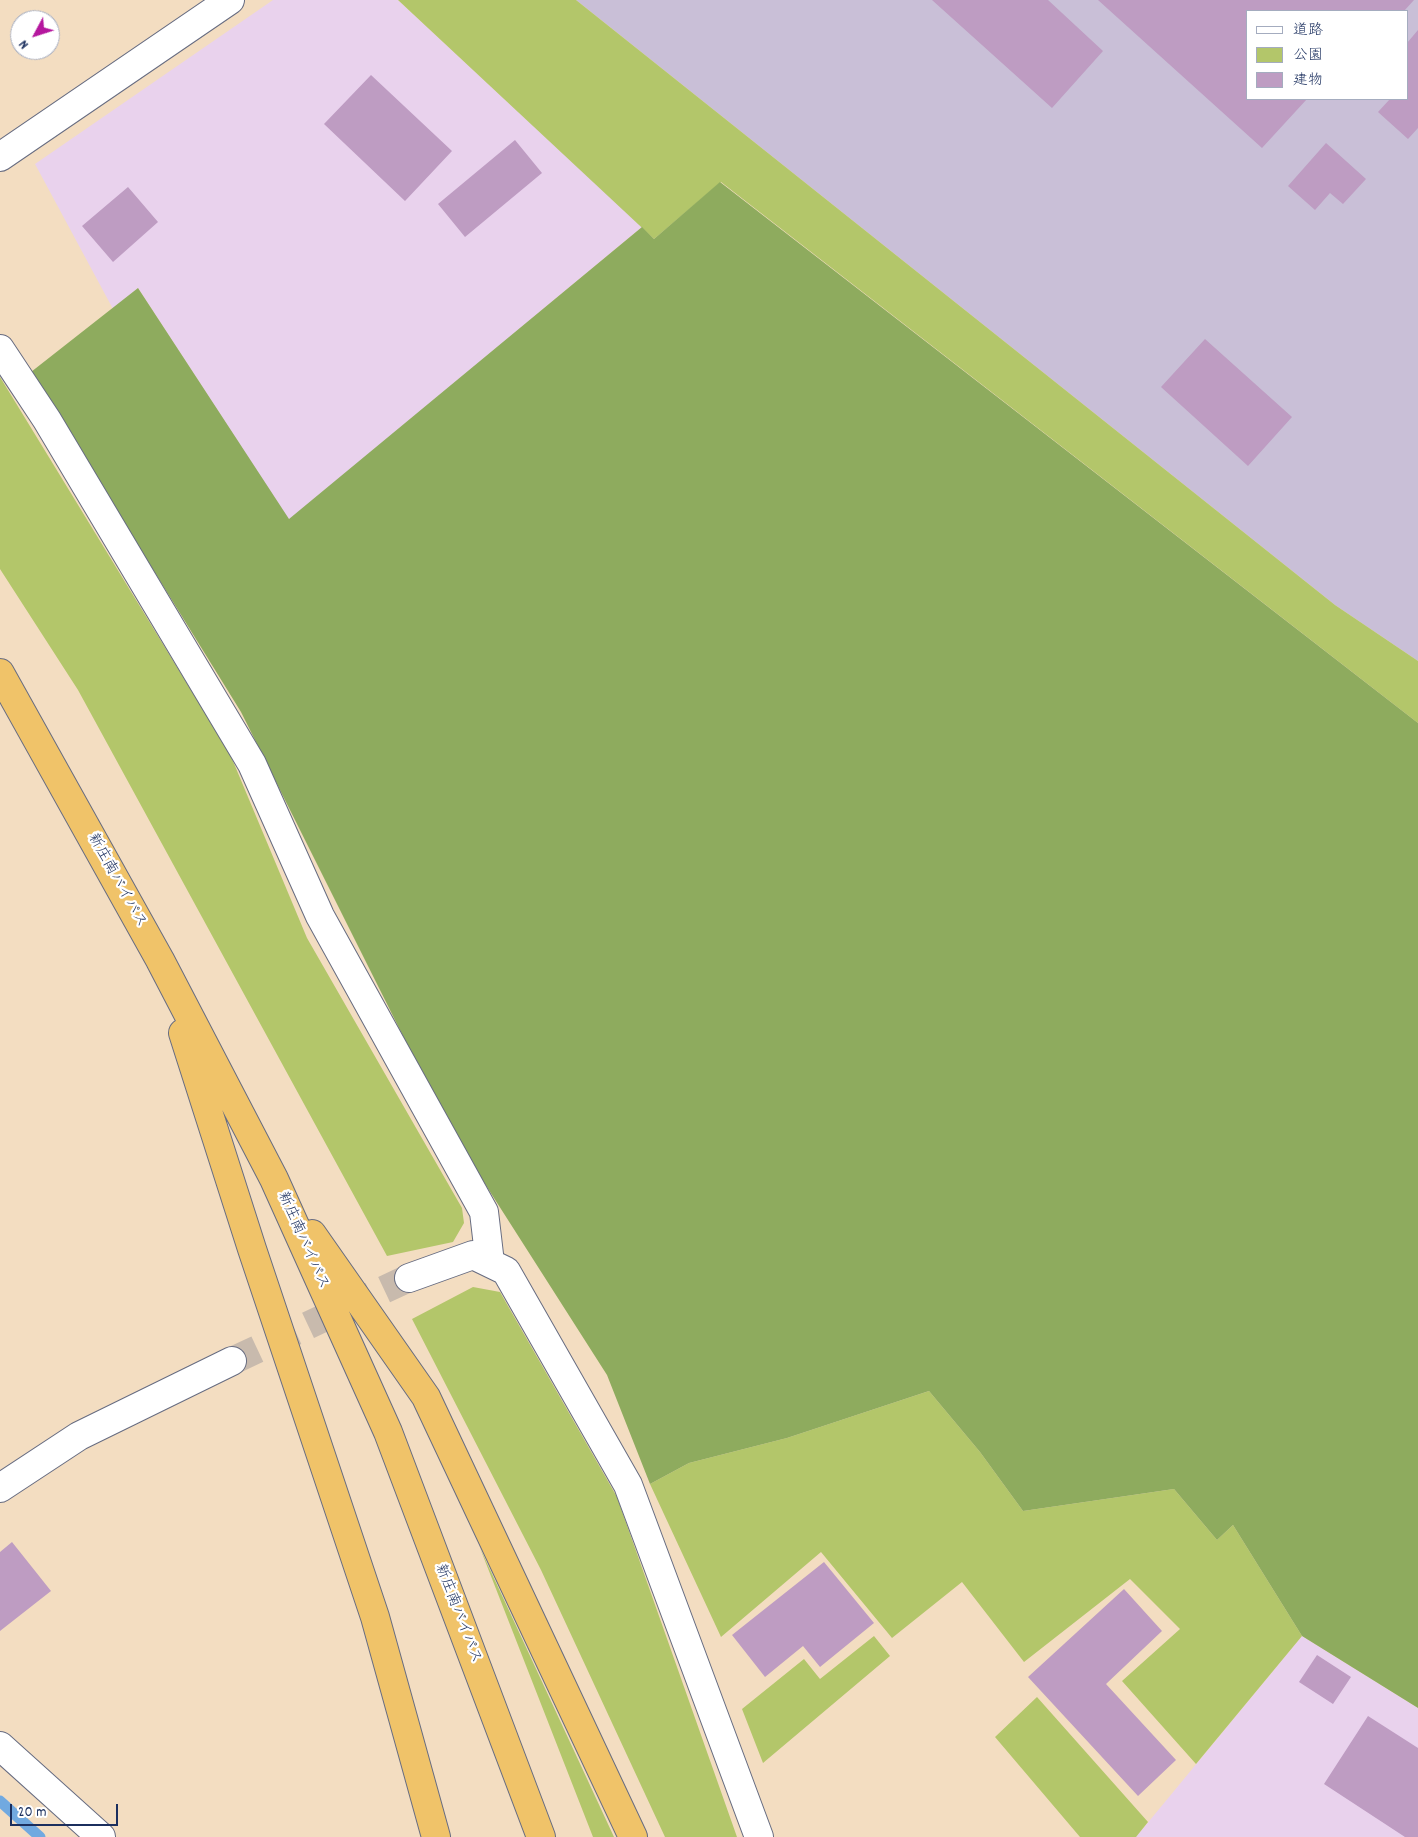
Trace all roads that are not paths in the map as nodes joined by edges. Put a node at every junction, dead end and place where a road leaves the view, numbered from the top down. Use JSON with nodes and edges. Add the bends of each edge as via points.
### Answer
{"nodes":[{"id":1,"x":230,"y":0,"type":"edge"},
{"id":2,"x":0,"y":157,"type":"edge"},
{"id":3,"x":0,"y":349,"type":"edge"},
{"id":4,"x":0,"y":673,"type":"edge"},
{"id":5,"x":160,"y":960,"type":"junction"},
{"id":6,"x":274,"y":1179,"type":"junction"},
{"id":7,"x":490,"y":1263,"type":"junction"},
{"id":8,"x":409,"y":1278,"type":"tunnel mouth"},
{"id":9,"x":232,"y":1362,"type":"tunnel mouth"},
{"id":10,"x":0,"y":1488,"type":"edge"},
{"id":11,"x":0,"y":1746,"type":"edge"},
{"id":12,"x":101,"y":1837,"type":"edge"},
{"id":13,"x":436,"y":1837,"type":"edge"},
{"id":14,"x":541,"y":1837,"type":"edge"},
{"id":15,"x":634,"y":1837,"type":"edge"},
{"id":16,"x":759,"y":1837,"type":"edge"}],
"edges":[{"from":1,"to":2,"type":"street"},
{"from":3,"to":7,"type":"street","via":[[47,420],[252,764],[320,916],[484,1212]]},
{"from":4,"to":5,"type":"highway","name":"新庄南バイパス"},
{"from":5,"to":6,"type":"highway","name":"新庄南バイパス"},
{"from":5,"to":13,"type":"highway","via":[[375,1617]]},
{"from":6,"to":14,"type":"highway","name":"新庄南バイパス","via":[[388,1432]]},
{"from":6,"to":15,"type":"highway","via":[[426,1397]]},
{"from":7,"to":8,"type":"street","via":[[473,1255]]},
{"from":7,"to":16,"type":"street","via":[[506,1271],[628,1485]]},
{"from":9,"to":10,"type":"street","via":[[79,1436]]},
{"from":11,"to":12,"type":"street"}]}
